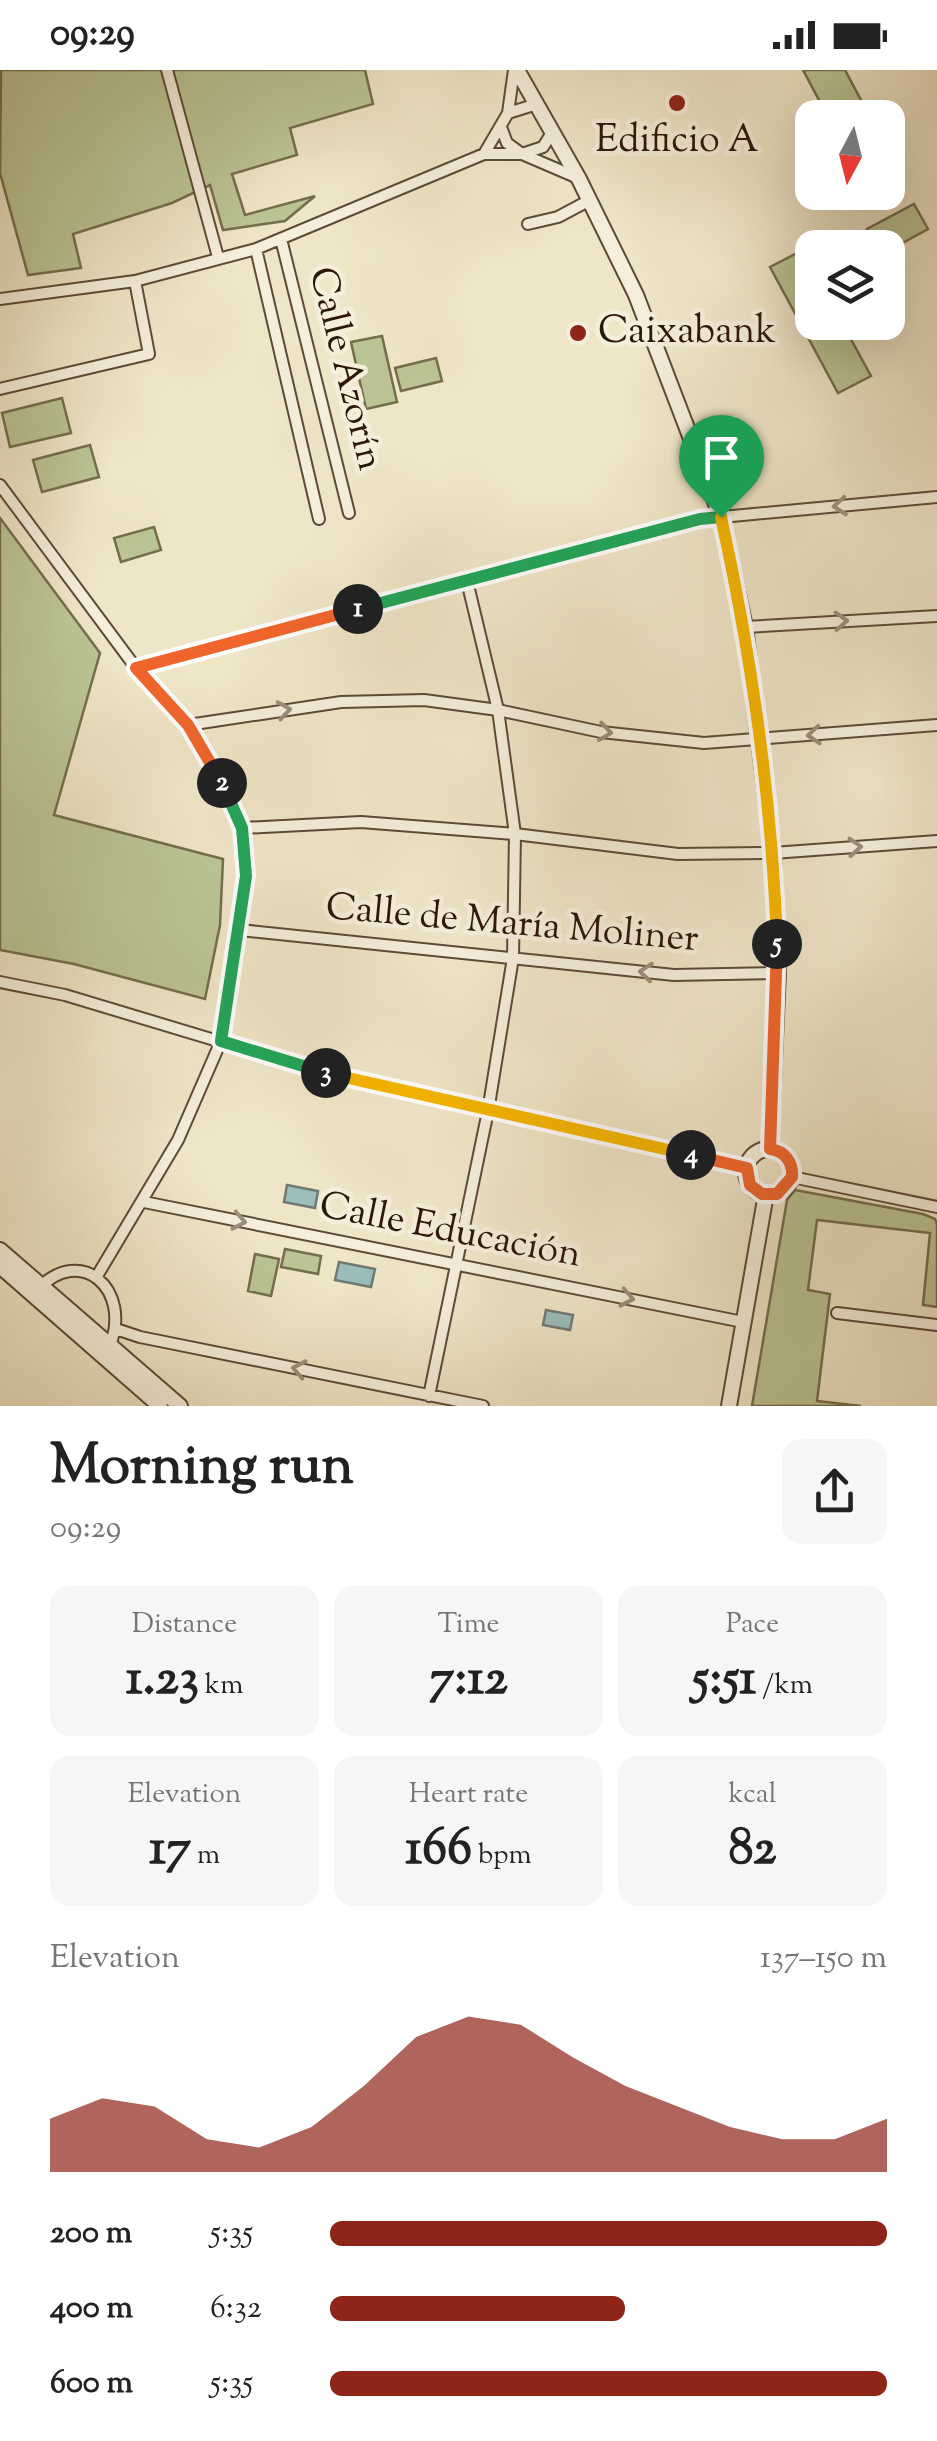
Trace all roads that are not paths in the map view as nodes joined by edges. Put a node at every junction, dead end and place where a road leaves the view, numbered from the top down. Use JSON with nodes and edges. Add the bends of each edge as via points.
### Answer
{"nodes":[{"id":1,"x":166,"y":70,"type":"edge"},
{"id":2,"x":515,"y":70,"type":"edge"},
{"id":3,"x":538,"y":104,"type":"junction"},
{"id":4,"x":508,"y":113,"type":"junction"},
{"id":5,"x":501,"y":127,"type":"junction"},
{"id":6,"x":553,"y":131,"type":"junction"},
{"id":7,"x":484,"y":154,"type":"junction"},
{"id":8,"x":522,"y":154,"type":"junction"},
{"id":9,"x":579,"y":179,"type":"junction"},
{"id":10,"x":590,"y":200,"type":"junction"},
{"id":11,"x":528,"y":224,"type":"dead end"},
{"id":12,"x":281,"y":239,"type":"junction"},
{"id":13,"x":256,"y":249,"type":"junction"},
{"id":14,"x":218,"y":257,"type":"junction"},
{"id":15,"x":135,"y":280,"type":"junction"},
{"id":16,"x":0,"y":299,"type":"edge"},
{"id":17,"x":0,"y":389,"type":"edge"},
{"id":18,"x":0,"y":484,"type":"edge"},
{"id":19,"x":937,"y":497,"type":"edge"},
{"id":20,"x":349,"y":512,"type":"dead end"},
{"id":21,"x":721,"y":517,"type":"junction"},
{"id":22,"x":319,"y":518,"type":"dead end"},
{"id":23,"x":466,"y":581,"type":"junction"},
{"id":24,"x":937,"y":616,"type":"edge"},
{"id":25,"x":745,"y":627,"type":"junction"},
{"id":26,"x":136,"y":668,"type":"junction"},
{"id":27,"x":498,"y":710,"type":"junction"},
{"id":28,"x":188,"y":725,"type":"junction"},
{"id":29,"x":937,"y":725,"type":"edge"},
{"id":30,"x":761,"y":739,"type":"junction"},
{"id":31,"x":242,"y":828,"type":"junction"},
{"id":32,"x":515,"y":834,"type":"junction"},
{"id":33,"x":937,"y":841,"type":"edge"},
{"id":34,"x":774,"y":853,"type":"junction"},
{"id":35,"x":240,"y":930,"type":"junction"},
{"id":36,"x":513,"y":958,"type":"junction"},
{"id":37,"x":778,"y":972,"type":"junction"},
{"id":38,"x":0,"y":982,"type":"edge"},
{"id":39,"x":221,"y":1041,"type":"junction"},
{"id":40,"x":488,"y":1111,"type":"junction"},
{"id":41,"x":770,"y":1149,"type":"junction"},
{"id":42,"x":747,"y":1168,"type":"junction"},
{"id":43,"x":792,"y":1177,"type":"junction"},
{"id":44,"x":766,"y":1194,"type":"junction"},
{"id":45,"x":144,"y":1202,"type":"junction"},
{"id":46,"x":937,"y":1207,"type":"edge"},
{"id":47,"x":0,"y":1250,"type":"edge"},
{"id":48,"x":455,"y":1264,"type":"junction"},
{"id":49,"x":0,"y":1266,"type":"edge"},
{"id":50,"x":97,"y":1276,"type":"junction"},
{"id":51,"x":37,"y":1290,"type":"junction"},
{"id":52,"x":837,"y":1313,"type":"dead end"},
{"id":53,"x":744,"y":1322,"type":"junction"},
{"id":54,"x":937,"y":1325,"type":"edge"},
{"id":55,"x":116,"y":1329,"type":"junction"},
{"id":56,"x":110,"y":1345,"type":"junction"},
{"id":57,"x":428,"y":1396,"type":"junction"},
{"id":58,"x":160,"y":1406,"type":"edge"},
{"id":59,"x":180,"y":1406,"type":"edge"},
{"id":60,"x":484,"y":1406,"type":"edge"},
{"id":61,"x":729,"y":1406,"type":"edge"}],
"edges":[{"from":1,"to":14,"type":"street"},
{"from":2,"to":3,"type":"street"},
{"from":2,"to":4,"type":"street"},
{"from":3,"to":4,"type":"street"},
{"from":3,"to":6,"type":"street"},
{"from":4,"to":5,"type":"street"},
{"from":5,"to":7,"type":"street"},
{"from":5,"to":8,"type":"street","name":"Calle Azorín","via":[[506,143]]},
{"from":6,"to":8,"type":"street","via":[[543,147]]},
{"from":6,"to":9,"type":"street"},
{"from":7,"to":8,"type":"street","name":"Calle Azorín"},
{"from":7,"to":12,"type":"street","name":"Calle Azorín"},
{"from":8,"to":9,"type":"street","name":"Calle Azorín"},
{"from":9,"to":10,"type":"street"},
{"from":10,"to":11,"type":"street"},
{"from":10,"to":21,"type":"street","via":[[636,296]]},
{"from":12,"to":13,"type":"street","name":"Calle Azorín"},
{"from":12,"to":20,"type":"street","name":"Calle Azorín"},
{"from":13,"to":14,"type":"street","name":"Calle Azorín"},
{"from":13,"to":22,"type":"street","name":"Calle Azorín"},
{"from":14,"to":15,"type":"street","name":"Calle Azorín"},
{"from":15,"to":16,"type":"street","name":"Calle Azorín"},
{"from":15,"to":17,"type":"street","via":[[149,354]]},
{"from":18,"to":26,"type":"street"},
{"from":19,"to":21,"type":"street","one_way":true},
{"from":21,"to":23,"type":"street"},
{"from":21,"to":25,"type":"street"},
{"from":23,"to":26,"type":"street"},
{"from":23,"to":27,"type":"street"},
{"from":25,"to":24,"type":"street","one_way":true},
{"from":25,"to":30,"type":"street"},
{"from":26,"to":28,"type":"street"},
{"from":28,"to":27,"type":"street","one_way":true,"via":[[342,702],[424,700]]},
{"from":27,"to":30,"type":"street","one_way":true,"via":[[601,732],[704,743]]},
{"from":27,"to":32,"type":"street"},
{"from":28,"to":31,"type":"street"},
{"from":29,"to":30,"type":"street","one_way":true},
{"from":30,"to":34,"type":"street"},
{"from":31,"to":32,"type":"street","via":[[361,822]]},
{"from":31,"to":35,"type":"street"},
{"from":32,"to":34,"type":"street","via":[[678,854]]},
{"from":32,"to":36,"type":"street"},
{"from":34,"to":33,"type":"street","one_way":true},
{"from":34,"to":37,"type":"street"},
{"from":35,"to":36,"type":"street","name":"Calle de María Moliner"},
{"from":35,"to":39,"type":"street"},
{"from":37,"to":36,"type":"street","name":"Calle de María Moliner","one_way":true,"via":[[674,974]]},
{"from":36,"to":40,"type":"street"},
{"from":37,"to":41,"type":"street"},
{"from":38,"to":39,"type":"street"},
{"from":39,"to":40,"type":"street","via":[[354,1082]]},
{"from":39,"to":45,"type":"street"},
{"from":40,"to":42,"type":"street"},
{"from":40,"to":48,"type":"street"},
{"from":41,"to":42,"type":"street","via":[[752,1157]]},
{"from":41,"to":43,"type":"street","via":[[786,1156]]},
{"from":42,"to":44,"type":"street","via":[[750,1185]]},
{"from":43,"to":44,"type":"street","via":[[784,1190]]},
{"from":43,"to":46,"type":"street"},
{"from":44,"to":53,"type":"street"},
{"from":45,"to":48,"type":"street","name":"Calle Educación","one_way":true},
{"from":45,"to":50,"type":"street"},
{"from":47,"to":51,"type":"street"},
{"from":48,"to":53,"type":"street","name":"Calle Educación","one_way":true},
{"from":48,"to":57,"type":"street"},
{"from":49,"to":51,"type":"street"},
{"from":50,"to":51,"type":"street","via":[[55,1273]]},
{"from":50,"to":55,"type":"street","via":[[117,1310]]},
{"from":51,"to":56,"type":"street"},
{"from":51,"to":58,"type":"street"},
{"from":52,"to":54,"type":"street"},
{"from":53,"to":61,"type":"street"},
{"from":55,"to":56,"type":"street"},
{"from":57,"to":55,"type":"street","one_way":true},
{"from":56,"to":59,"type":"street"},
{"from":57,"to":60,"type":"street"}]}
